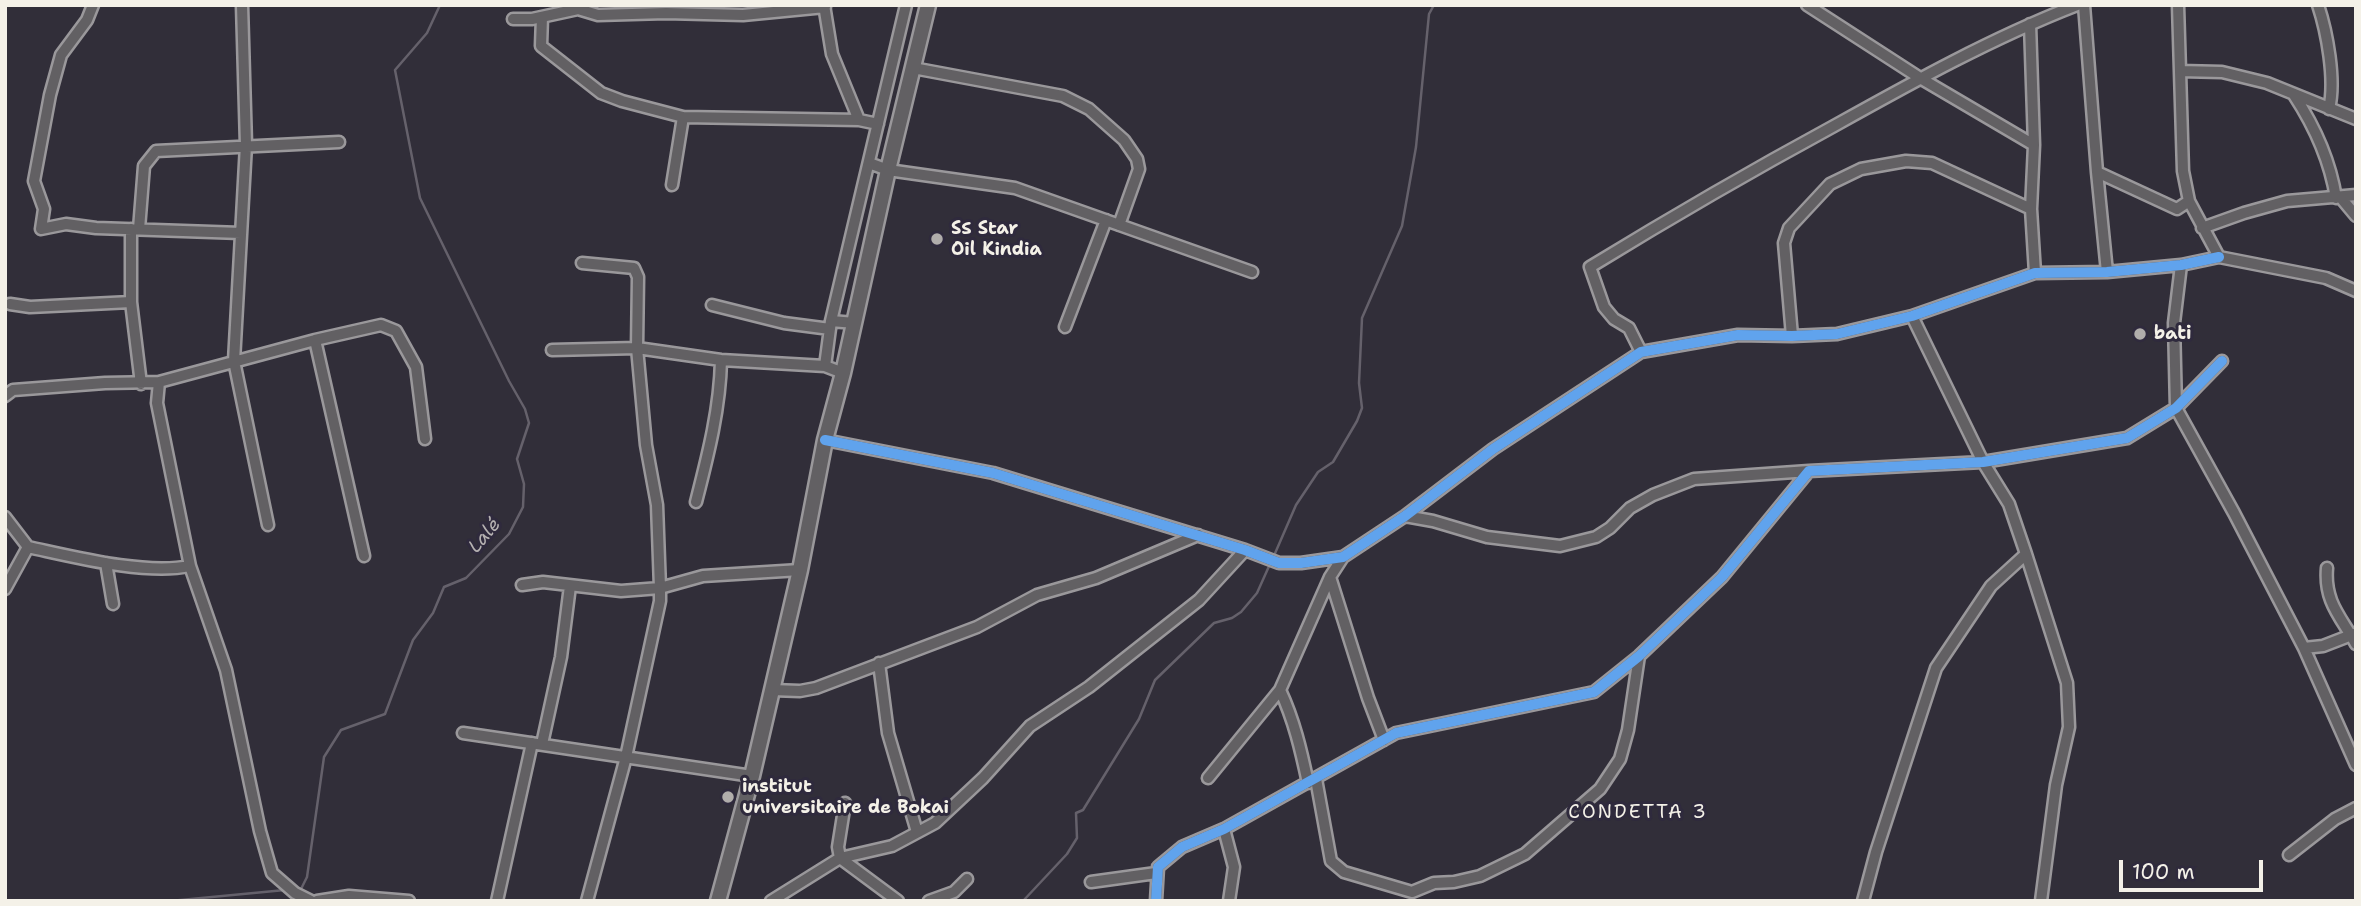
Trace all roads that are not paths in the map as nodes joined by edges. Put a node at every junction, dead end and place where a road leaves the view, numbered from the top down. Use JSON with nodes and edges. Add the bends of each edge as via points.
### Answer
{"nodes":[{"id":1,"x":93,"y":5,"type":"edge"},
{"id":2,"x":242,"y":5,"type":"edge"},
{"id":3,"x":906,"y":5,"type":"edge"},
{"id":4,"x":928,"y":5,"type":"edge"},
{"id":5,"x":1807,"y":5,"type":"edge"},
{"id":6,"x":2077,"y":5,"type":"edge"},
{"id":7,"x":2084,"y":5,"type":"edge"},
{"id":8,"x":2178,"y":5,"type":"edge"},
{"id":9,"x":2318,"y":5,"type":"edge"},
{"id":10,"x":825,"y":6,"type":"edge"},
{"id":11,"x":1823,"y":9,"type":"edge"},
{"id":12,"x":628,"y":10,"type":"edge"},
{"id":13,"x":542,"y":17,"type":"junction"},
{"id":14,"x":513,"y":19,"type":"dead end"},
{"id":15,"x":2029,"y":24,"type":"junction"},
{"id":16,"x":913,"y":68,"type":"junction"},
{"id":17,"x":2180,"y":71,"type":"junction"},
{"id":18,"x":1920,"y":78,"type":"junction"},
{"id":19,"x":2294,"y":94,"type":"junction"},
{"id":20,"x":2329,"y":109,"type":"junction"},
{"id":21,"x":683,"y":117,"type":"junction"},
{"id":22,"x":859,"y":120,"type":"junction"},
{"id":23,"x":2356,"y":120,"type":"edge"},
{"id":24,"x":878,"y":124,"type":"junction"},
{"id":25,"x":338,"y":142,"type":"dead end"},
{"id":26,"x":246,"y":145,"type":"junction"},
{"id":27,"x":2034,"y":145,"type":"junction"},
{"id":28,"x":869,"y":163,"type":"junction"},
{"id":29,"x":888,"y":170,"type":"junction"},
{"id":30,"x":2097,"y":172,"type":"junction"},
{"id":31,"x":671,"y":184,"type":"dead end"},
{"id":32,"x":2356,"y":195,"type":"edge"},
{"id":33,"x":2338,"y":198,"type":"junction"},
{"id":34,"x":2189,"y":201,"type":"junction"},
{"id":35,"x":2031,"y":209,"type":"junction"},
{"id":36,"x":2356,"y":216,"type":"edge"},
{"id":37,"x":1106,"y":220,"type":"junction"},
{"id":38,"x":1119,"y":225,"type":"junction"},
{"id":39,"x":135,"y":229,"type":"junction"},
{"id":40,"x":2202,"y":229,"type":"junction"},
{"id":41,"x":241,"y":233,"type":"junction"},
{"id":42,"x":2219,"y":257,"type":"junction"},
{"id":43,"x":582,"y":263,"type":"dead end"},
{"id":44,"x":2181,"y":265,"type":"junction"},
{"id":45,"x":1252,"y":272,"type":"dead end"},
{"id":46,"x":2107,"y":272,"type":"junction"},
{"id":47,"x":2035,"y":273,"type":"junction"},
{"id":48,"x":2356,"y":291,"type":"edge"},
{"id":49,"x":131,"y":302,"type":"junction"},
{"id":50,"x":10,"y":304,"type":"dead end"},
{"id":51,"x":712,"y":305,"type":"dead end"},
{"id":52,"x":1912,"y":316,"type":"junction"},
{"id":53,"x":855,"y":323,"type":"junction"},
{"id":54,"x":831,"y":325,"type":"junction"},
{"id":55,"x":1065,"y":327,"type":"dead end"},
{"id":56,"x":1792,"y":336,"type":"junction"},
{"id":57,"x":315,"y":340,"type":"junction"},
{"id":58,"x":637,"y":348,"type":"junction"},
{"id":59,"x":552,"y":350,"type":"dead end"},
{"id":60,"x":1641,"y":352,"type":"junction"},
{"id":61,"x":721,"y":360,"type":"junction"},
{"id":62,"x":234,"y":361,"type":"junction"},
{"id":63,"x":2222,"y":361,"type":"dead end"},
{"id":64,"x":825,"y":366,"type":"junction"},
{"id":65,"x":843,"y":373,"type":"junction"},
{"id":66,"x":159,"y":382,"type":"junction"},
{"id":67,"x":141,"y":384,"type":"junction"},
{"id":68,"x":8,"y":392,"type":"edge"},
{"id":69,"x":2176,"y":408,"type":"junction"},
{"id":70,"x":425,"y":439,"type":"dead end"},
{"id":71,"x":825,"y":440,"type":"junction"},
{"id":72,"x":1983,"y":462,"type":"junction"},
{"id":73,"x":1809,"y":471,"type":"junction"},
{"id":74,"x":696,"y":502,"type":"dead end"},
{"id":75,"x":1405,"y":516,"type":"junction"},
{"id":76,"x":5,"y":517,"type":"edge"},
{"id":77,"x":268,"y":525,"type":"dead end"},
{"id":78,"x":1198,"y":535,"type":"junction"},
{"id":79,"x":28,"y":547,"type":"junction"},
{"id":80,"x":1245,"y":550,"type":"junction"},
{"id":81,"x":2025,"y":554,"type":"junction"},
{"id":82,"x":365,"y":556,"type":"dead end"},
{"id":83,"x":1343,"y":557,"type":"junction"},
{"id":84,"x":106,"y":563,"type":"junction"},
{"id":85,"x":190,"y":566,"type":"junction"},
{"id":86,"x":2327,"y":568,"type":"dead end"},
{"id":87,"x":800,"y":570,"type":"junction"},
{"id":88,"x":1330,"y":577,"type":"junction"},
{"id":89,"x":522,"y":584,"type":"dead end"},
{"id":90,"x":570,"y":586,"type":"junction"},
{"id":91,"x":660,"y":588,"type":"junction"},
{"id":92,"x":5,"y":589,"type":"edge"},
{"id":93,"x":113,"y":604,"type":"dead end"},
{"id":94,"x":2354,"y":638,"type":"edge"},
{"id":95,"x":2304,"y":648,"type":"junction"},
{"id":96,"x":1639,"y":656,"type":"junction"},
{"id":97,"x":880,"y":663,"type":"junction"},
{"id":98,"x":772,"y":690,"type":"junction"},
{"id":99,"x":1280,"y":690,"type":"junction"},
{"id":100,"x":463,"y":733,"type":"dead end"},
{"id":101,"x":1384,"y":740,"type":"junction"},
{"id":102,"x":537,"y":744,"type":"junction"},
{"id":103,"x":626,"y":757,"type":"junction"},
{"id":104,"x":2356,"y":765,"type":"edge"},
{"id":105,"x":752,"y":776,"type":"junction"},
{"id":106,"x":1208,"y":778,"type":"dead end"},
{"id":107,"x":1312,"y":781,"type":"junction"},
{"id":108,"x":845,"y":803,"type":"dead end"},
{"id":109,"x":2356,"y":808,"type":"edge"},
{"id":110,"x":1224,"y":829,"type":"junction"},
{"id":111,"x":917,"y":832,"type":"junction"},
{"id":112,"x":2289,"y":855,"type":"dead end"},
{"id":113,"x":840,"y":858,"type":"junction"},
{"id":114,"x":1156,"y":873,"type":"junction"},
{"id":115,"x":967,"y":879,"type":"dead end"},
{"id":116,"x":1091,"y":882,"type":"dead end"},
{"id":117,"x":311,"y":901,"type":"edge"},
{"id":118,"x":317,"y":901,"type":"edge"},
{"id":119,"x":409,"y":901,"type":"edge"},
{"id":120,"x":497,"y":901,"type":"edge"},
{"id":121,"x":587,"y":901,"type":"edge"},
{"id":122,"x":718,"y":901,"type":"edge"},
{"id":123,"x":771,"y":901,"type":"edge"},
{"id":124,"x":898,"y":901,"type":"edge"},
{"id":125,"x":929,"y":901,"type":"edge"},
{"id":126,"x":1156,"y":901,"type":"edge"},
{"id":127,"x":1229,"y":901,"type":"edge"},
{"id":128,"x":1863,"y":901,"type":"edge"},
{"id":129,"x":2041,"y":901,"type":"edge"}],
"edges":[{"from":1,"to":39,"type":"street","via":[[61,55],[50,95],[34,181],[44,209],[41,229],[66,224]]},
{"from":2,"to":26,"type":"street"},
{"from":3,"to":24,"type":"street"},
{"from":4,"to":16,"type":"highway"},
{"from":5,"to":11,"type":"street"},
{"from":6,"to":15,"type":"street"},
{"from":7,"to":30,"type":"street"},
{"from":8,"to":17,"type":"street"},
{"from":9,"to":20,"type":"street","via":[[2329,56]]},
{"from":10,"to":12,"type":"street","via":[[743,15]]},
{"from":10,"to":22,"type":"street","via":[[832,54]]},
{"from":11,"to":18,"type":"street"},
{"from":12,"to":13,"type":"street","via":[[598,15],[578,9]]},
{"from":13,"to":14,"type":"street"},
{"from":13,"to":21,"type":"street","via":[[541,46],[601,93]]},
{"from":15,"to":18,"type":"street"},
{"from":15,"to":27,"type":"street"},
{"from":16,"to":29,"type":"highway"},
{"from":16,"to":38,"type":"street","via":[[1063,96],[1089,108],[1124,140],[1137,159],[1139,169]]},
{"from":17,"to":19,"type":"street","via":[[2222,72]]},
{"from":17,"to":34,"type":"street","via":[[2183,171]]},
{"from":18,"to":27,"type":"street"},
{"from":18,"to":60,"type":"street","via":[[1693,203],[1590,267],[1604,307],[1629,328]]},
{"from":19,"to":20,"type":"street"},
{"from":19,"to":33,"type":"street","via":[[2314,125]]},
{"from":20,"to":23,"type":"street"},
{"from":21,"to":22,"type":"street"},
{"from":21,"to":31,"type":"street"},
{"from":22,"to":24,"type":"street"},
{"from":24,"to":28,"type":"street"},
{"from":25,"to":26,"type":"street"},
{"from":26,"to":39,"type":"street","via":[[156,151],[144,166]]},
{"from":26,"to":41,"type":"street"},
{"from":27,"to":35,"type":"street"},
{"from":28,"to":29,"type":"street"},
{"from":28,"to":54,"type":"street"},
{"from":29,"to":37,"type":"street","via":[[1015,188]]},
{"from":29,"to":53,"type":"highway"},
{"from":30,"to":34,"type":"street","via":[[2177,209]]},
{"from":30,"to":46,"type":"street"},
{"from":32,"to":33,"type":"street"},
{"from":33,"to":36,"type":"street"},
{"from":33,"to":40,"type":"street","via":[[2287,201]]},
{"from":34,"to":40,"type":"street"},
{"from":35,"to":47,"type":"street"},
{"from":35,"to":56,"type":"street","via":[[1932,163],[1906,161],[1861,169],[1830,184],[1790,228],[1784,243]]},
{"from":37,"to":38,"type":"street"},
{"from":37,"to":55,"type":"street"},
{"from":38,"to":45,"type":"street"},
{"from":39,"to":41,"type":"street"},
{"from":39,"to":49,"type":"street"},
{"from":40,"to":42,"type":"street"},
{"from":41,"to":62,"type":"street"},
{"from":42,"to":44,"type":"street"},
{"from":42,"to":48,"type":"street","via":[[2326,278]]},
{"from":43,"to":58,"type":"street","via":[[634,268],[638,277]]},
{"from":44,"to":46,"type":"street"},
{"from":44,"to":69,"type":"street","via":[[2174,324]]},
{"from":46,"to":47,"type":"street"},
{"from":47,"to":52,"type":"street"},
{"from":49,"to":50,"type":"street"},
{"from":49,"to":67,"type":"street"},
{"from":51,"to":54,"type":"street","via":[[784,323]]},
{"from":52,"to":56,"type":"street","via":[[1837,334]]},
{"from":52,"to":72,"type":"street"},
{"from":53,"to":54,"type":"street"},
{"from":53,"to":65,"type":"highway"},
{"from":54,"to":64,"type":"street"},
{"from":56,"to":60,"type":"street","via":[[1738,335]]},
{"from":57,"to":62,"type":"street"},
{"from":57,"to":70,"type":"street","via":[[381,325],[396,331],[416,367]]},
{"from":57,"to":82,"type":"street"},
{"from":58,"to":59,"type":"street"},
{"from":58,"to":61,"type":"street"},
{"from":58,"to":91,"type":"street","via":[[657,505]]},
{"from":60,"to":75,"type":"street","via":[[1493,449]]},
{"from":61,"to":64,"type":"street"},
{"from":61,"to":74,"type":"street","via":[[714,430]]},
{"from":62,"to":66,"type":"street"},
{"from":62,"to":77,"type":"street"},
{"from":63,"to":69,"type":"street"},
{"from":64,"to":65,"type":"street"},
{"from":65,"to":71,"type":"highway"},
{"from":66,"to":67,"type":"street"},
{"from":66,"to":85,"type":"street","via":[[158,403]]},
{"from":67,"to":68,"type":"street"},
{"from":69,"to":72,"type":"street","via":[[2127,438]]},
{"from":69,"to":95,"type":"street"},
{"from":71,"to":78,"type":"street","via":[[993,473]]},
{"from":71,"to":87,"type":"highway"},
{"from":72,"to":73,"type":"street"},
{"from":72,"to":81,"type":"street","via":[[2009,504]]},
{"from":73,"to":75,"type":"street","via":[[1694,479],[1630,508],[1596,537],[1560,546],[1487,537]]},
{"from":73,"to":96,"type":"street","via":[[1722,577]]},
{"from":75,"to":83,"type":"street"},
{"from":76,"to":79,"type":"street"},
{"from":78,"to":80,"type":"street"},
{"from":78,"to":97,"type":"street","via":[[1096,578],[1037,595],[977,627]]},
{"from":79,"to":84,"type":"street"},
{"from":79,"to":92,"type":"street"},
{"from":80,"to":83,"type":"street","via":[[1279,563]]},
{"from":80,"to":111,"type":"street","via":[[1199,600],[1030,726],[983,778],[935,822]]},
{"from":81,"to":128,"type":"street","via":[[1991,586],[1936,668]]},
{"from":81,"to":129,"type":"street","via":[[2067,683],[2069,727],[2056,785]]},
{"from":83,"to":88,"type":"street"},
{"from":84,"to":85,"type":"street","via":[[175,569]]},
{"from":84,"to":93,"type":"street"},
{"from":85,"to":117,"type":"street","via":[[226,670],[272,873]]},
{"from":86,"to":94,"type":"street","via":[[2332,605]]},
{"from":87,"to":91,"type":"street","via":[[703,576]]},
{"from":87,"to":98,"type":"highway"},
{"from":88,"to":99,"type":"street"},
{"from":88,"to":101,"type":"street"},
{"from":89,"to":90,"type":"street"},
{"from":90,"to":91,"type":"street","via":[[621,591]]},
{"from":90,"to":102,"type":"street","via":[[561,657]]},
{"from":91,"to":103,"type":"street"},
{"from":94,"to":95,"type":"street"},
{"from":95,"to":104,"type":"street"},
{"from":96,"to":101,"type":"street","via":[[1594,692],[1396,733]]},
{"from":96,"to":107,"type":"street","via":[[1623,750],[1601,789],[1525,854],[1480,876],[1434,883],[1412,892],[1344,872],[1331,862]]},
{"from":97,"to":98,"type":"street","via":[[816,688]]},
{"from":97,"to":111,"type":"street","via":[[888,733]]},
{"from":98,"to":105,"type":"highway"},
{"from":99,"to":106,"type":"street"},
{"from":99,"to":107,"type":"street"},
{"from":100,"to":102,"type":"street"},
{"from":101,"to":107,"type":"street"},
{"from":102,"to":103,"type":"street"},
{"from":102,"to":120,"type":"street"},
{"from":103,"to":105,"type":"street"},
{"from":103,"to":121,"type":"street"},
{"from":105,"to":122,"type":"highway"},
{"from":107,"to":110,"type":"street"},
{"from":108,"to":113,"type":"street"},
{"from":109,"to":112,"type":"street"},
{"from":110,"to":114,"type":"street","via":[[1181,848]]},
{"from":110,"to":127,"type":"street","via":[[1234,867]]},
{"from":111,"to":113,"type":"street","via":[[892,846]]},
{"from":113,"to":123,"type":"street"},
{"from":113,"to":124,"type":"street"},
{"from":114,"to":116,"type":"street"},
{"from":114,"to":126,"type":"street"},
{"from":115,"to":125,"type":"street","via":[[954,892]]},
{"from":118,"to":119,"type":"street","via":[[349,896]]}]}
